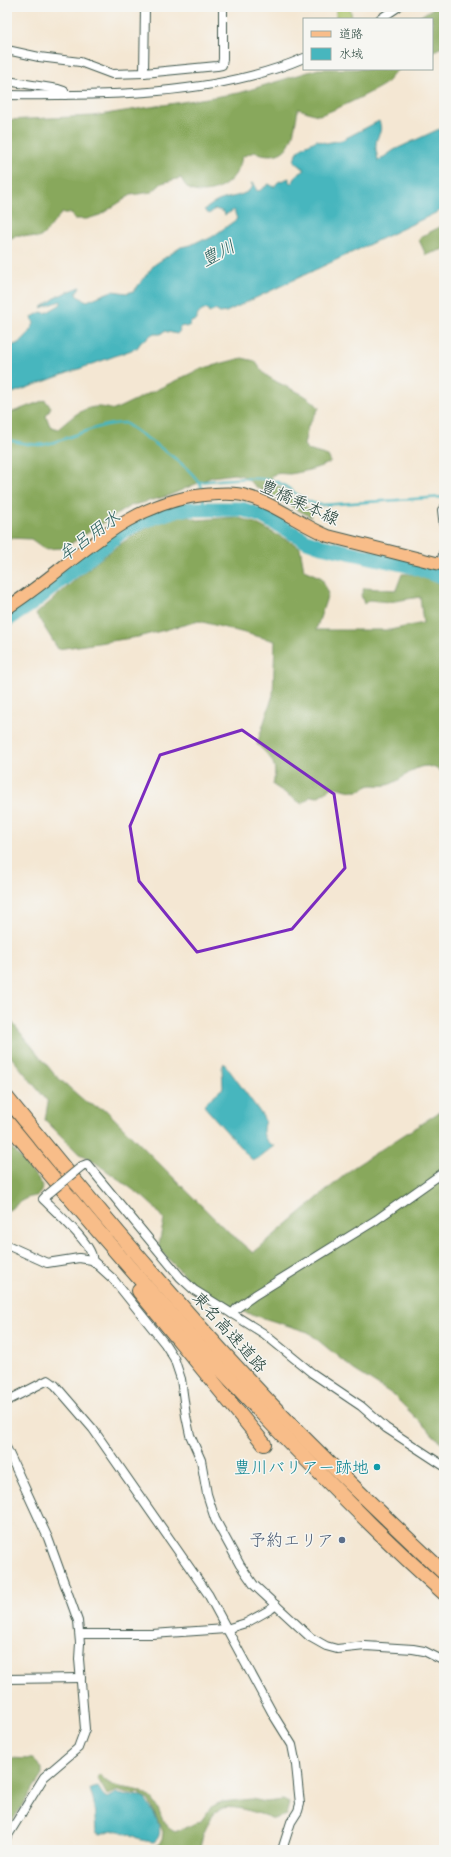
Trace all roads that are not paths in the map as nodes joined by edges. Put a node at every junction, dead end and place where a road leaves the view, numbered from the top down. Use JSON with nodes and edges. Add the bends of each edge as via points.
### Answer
{"nodes":[{"id":1,"x":146,"y":7,"type":"edge"},
{"id":2,"x":223,"y":7,"type":"edge"},
{"id":3,"x":398,"y":7,"type":"edge"},
{"id":4,"x":382,"y":18,"type":"edge"},
{"id":5,"x":7,"y":50,"type":"edge"},
{"id":6,"x":303,"y":58,"type":"edge"},
{"id":7,"x":144,"y":73,"type":"junction"},
{"id":8,"x":7,"y":81,"type":"edge"},
{"id":9,"x":7,"y":94,"type":"edge"},
{"id":10,"x":65,"y":96,"type":"junction"},
{"id":11,"x":444,"y":508,"type":"edge"},
{"id":12,"x":444,"y":527,"type":"edge"},
{"id":13,"x":444,"y":550,"type":"edge"},
{"id":14,"x":442,"y":565,"type":"edge"},
{"id":15,"x":7,"y":608,"type":"edge"},
{"id":16,"x":7,"y":1098,"type":"edge"},
{"id":17,"x":7,"y":1122,"type":"edge"},
{"id":18,"x":444,"y":1172,"type":"edge"},
{"id":19,"x":107,"y":1243,"type":"junction"},
{"id":20,"x":7,"y":1245,"type":"edge"},
{"id":21,"x":92,"y":1260,"type":"junction"},
{"id":22,"x":232,"y":1314,"type":"junction"},
{"id":23,"x":7,"y":1401,"type":"edge"},
{"id":24,"x":264,"y":1444,"type":"dead end"},
{"id":25,"x":7,"y":1449,"type":"edge"},
{"id":26,"x":444,"y":1466,"type":"edge"},
{"id":27,"x":444,"y":1573,"type":"edge"},
{"id":28,"x":444,"y":1593,"type":"edge"},
{"id":29,"x":276,"y":1604,"type":"junction"},
{"id":30,"x":226,"y":1629,"type":"junction"},
{"id":31,"x":80,"y":1634,"type":"junction"},
{"id":32,"x":444,"y":1661,"type":"edge"},
{"id":33,"x":81,"y":1678,"type":"junction"},
{"id":34,"x":7,"y":1679,"type":"edge"},
{"id":35,"x":7,"y":1837,"type":"edge"},
{"id":36,"x":282,"y":1850,"type":"edge"}],
"edges":[{"from":1,"to":7,"type":"street"},
{"from":2,"to":7,"type":"street","via":[[222,65]]},
{"from":3,"to":4,"type":"street"},
{"from":5,"to":7,"type":"street","via":[[80,62],[112,74]]},
{"from":6,"to":10,"type":"street","via":[[285,66],[212,85]]},
{"from":8,"to":10,"type":"street","via":[[58,89],[64,91]]},
{"from":9,"to":10,"type":"street"},
{"from":11,"to":12,"type":"street"},
{"from":13,"to":14,"type":"street"},
{"from":14,"to":15,"type":"main road","name":"豊橋乗本線","via":[[328,536],[265,503],[246,496],[211,494],[154,506],[134,516],[113,528],[31,593]]},
{"from":16,"to":27,"type":"highway","name":"東名高速道路","via":[[76,1183],[209,1337],[349,1483]]},
{"from":17,"to":19,"type":"highway","name":"東名高速道路"},
{"from":18,"to":22,"type":"street","via":[[376,1220],[255,1295]]},
{"from":19,"to":24,"type":"highway","via":[[142,1297]]},
{"from":19,"to":28,"type":"highway","name":"東名高速道路","via":[[199,1347],[262,1413],[340,1493]]},
{"from":20,"to":21,"type":"street","via":[[47,1263],[80,1258]]},
{"from":21,"to":22,"type":"street","bridge":true,"via":[[91,1252],[75,1232],[43,1199],[87,1164],[180,1277],[194,1290]]},
{"from":21,"to":29,"type":"street","via":[[113,1279],[174,1358],[181,1378],[190,1435],[201,1460],[207,1494],[215,1519],[254,1585]]},
{"from":22,"to":26,"type":"street","via":[[361,1406],[392,1432]]},
{"from":23,"to":30,"type":"street","via":[[48,1380],[55,1385],[93,1428],[114,1457],[208,1594]]},
{"from":25,"to":31,"type":"street","via":[[48,1538],[75,1609]]},
{"from":29,"to":30,"type":"street","via":[[252,1620]]},
{"from":29,"to":32,"type":"street","via":[[310,1637],[326,1646],[337,1649],[365,1646],[413,1649],[424,1651]]},
{"from":30,"to":31,"type":"street","via":[[152,1634]]},
{"from":30,"to":36,"type":"street","via":[[292,1745],[300,1804]]},
{"from":31,"to":33,"type":"street"},
{"from":33,"to":34,"type":"street"},
{"from":33,"to":35,"type":"street","via":[[85,1729],[82,1740],[78,1748],[44,1777]]}]}
